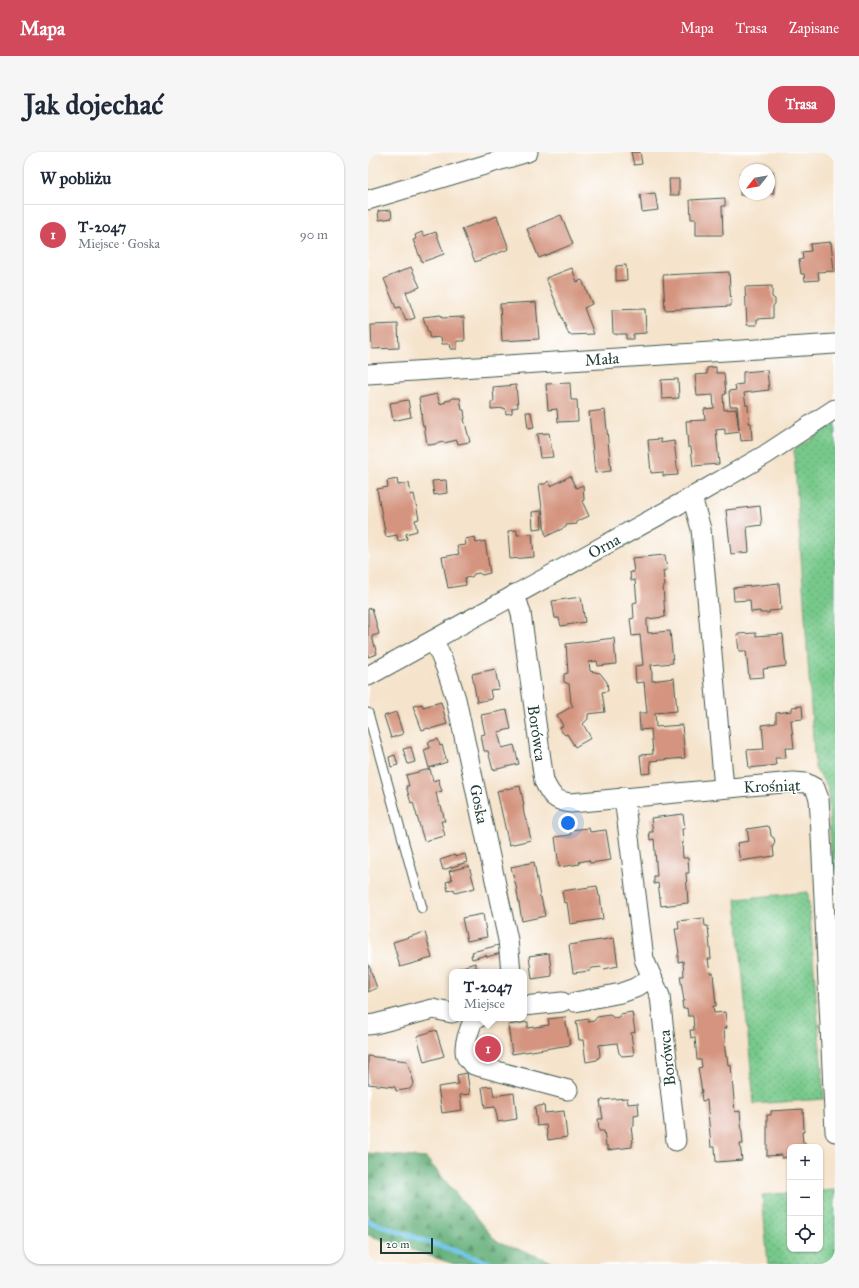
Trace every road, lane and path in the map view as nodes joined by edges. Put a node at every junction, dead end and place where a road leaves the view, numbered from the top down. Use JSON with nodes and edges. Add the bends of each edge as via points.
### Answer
{"nodes":[{"id":1,"x":528,"y":152,"type":"edge"},
{"id":2,"x":368,"y":200,"type":"edge"},
{"id":3,"x":835,"y":344,"type":"edge"},
{"id":4,"x":368,"y":374,"type":"edge"},
{"id":5,"x":835,"y":408,"type":"edge"},
{"id":6,"x":692,"y":497,"type":"junction"},
{"id":7,"x":515,"y":594,"type":"junction"},
{"id":8,"x":434,"y":640,"type":"junction"},
{"id":9,"x":368,"y":676,"type":"edge"},
{"id":10,"x":368,"y":712,"type":"edge"},
{"id":11,"x":724,"y":788,"type":"junction"},
{"id":12,"x":624,"y":797,"type":"junction"},
{"id":13,"x":422,"y":908,"type":"dead end"},
{"id":14,"x":511,"y":969,"type":"edge"},
{"id":15,"x":652,"y":977,"type":"junction"},
{"id":16,"x":527,"y":1006,"type":"edge"},
{"id":17,"x":449,"y":1012,"type":"edge"},
{"id":18,"x":472,"y":1021,"type":"edge"},
{"id":19,"x":368,"y":1025,"type":"edge"},
{"id":20,"x":568,"y":1090,"type":"dead end"},
{"id":21,"x":835,"y":1132,"type":"edge"},
{"id":22,"x":676,"y":1141,"type":"dead end"}],
"edges":[{"from":1,"to":2,"type":"street"},
{"from":3,"to":4,"type":"street","name":"Mała"},
{"from":5,"to":6,"type":"street","name":"Orna","via":[[766,455]]},
{"from":6,"to":7,"type":"street","name":"Orna"},
{"from":6,"to":11,"type":"street","name":"Krośniąt","via":[[701,529]]},
{"from":7,"to":8,"type":"street","name":"Orna"},
{"from":7,"to":12,"type":"street","name":"Borówca","via":[[521,613],[544,781],[550,793],[559,802],[571,803]]},
{"from":8,"to":9,"type":"street","name":"Orna"},
{"from":8,"to":14,"type":"street","name":"Goska","via":[[456,699],[508,940]]},
{"from":10,"to":13,"type":"lane"},
{"from":11,"to":12,"type":"street","name":"Borówca"},
{"from":11,"to":21,"type":"street","name":"Krośniąt","via":[[806,783],[815,788],[820,799]]},
{"from":12,"to":15,"type":"street","name":"Borówca","via":[[644,959]]},
{"from":15,"to":16,"type":"street","via":[[621,993]]},
{"from":15,"to":22,"type":"street","name":"Borówca","via":[[660,996]]},
{"from":17,"to":19,"type":"street","via":[[433,1009]]},
{"from":18,"to":20,"type":"street","via":[[465,1052],[474,1065]]}]}
